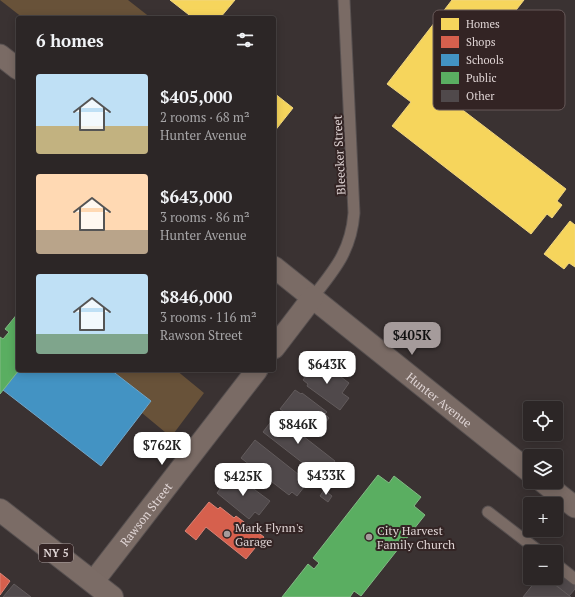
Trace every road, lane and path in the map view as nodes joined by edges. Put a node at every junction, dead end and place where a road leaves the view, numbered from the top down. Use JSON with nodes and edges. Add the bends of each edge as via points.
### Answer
{"nodes":[{"id":1,"x":344,"y":0,"type":"edge"},
{"id":2,"x":0,"y":55,"type":"edge"},
{"id":3,"x":16,"y":67,"type":"edge"},
{"id":4,"x":276,"y":269,"type":"edge"},
{"id":5,"x":313,"y":297,"type":"junction"},
{"id":6,"x":276,"y":345,"type":"edge"},
{"id":7,"x":255,"y":372,"type":"edge"},
{"id":8,"x":523,"y":466,"type":"edge"},
{"id":9,"x":551,"y":489,"type":"edge"},
{"id":10,"x":575,"y":507,"type":"edge"},
{"id":11,"x":0,"y":510,"type":"edge"},
{"id":12,"x":488,"y":512,"type":"dead end"},
{"id":13,"x":531,"y":545,"type":"edge"},
{"id":14,"x":563,"y":570,"type":"edge"},
{"id":15,"x":575,"y":579,"type":"edge"},
{"id":16,"x":93,"y":582,"type":"junction"},
{"id":17,"x":112,"y":597,"type":"edge"}],
"edges":[{"from":1,"to":5,"type":"lane","name":"Bleecker Street","via":[[354,223],[339,264]]},
{"from":2,"to":3,"type":"street"},
{"from":4,"to":5,"type":"street","name":"Hunter Avenue"},
{"from":5,"to":6,"type":"street"},
{"from":5,"to":8,"type":"street","name":"Hunter Avenue"},
{"from":7,"to":16,"type":"street","name":"Rawson Street"},
{"from":9,"to":10,"type":"street"},
{"from":11,"to":16,"type":"main road","number":"NY 5"},
{"from":12,"to":13,"type":"lane"},
{"from":14,"to":15,"type":"lane"},
{"from":16,"to":17,"type":"main road","number":"NY 5"}]}
